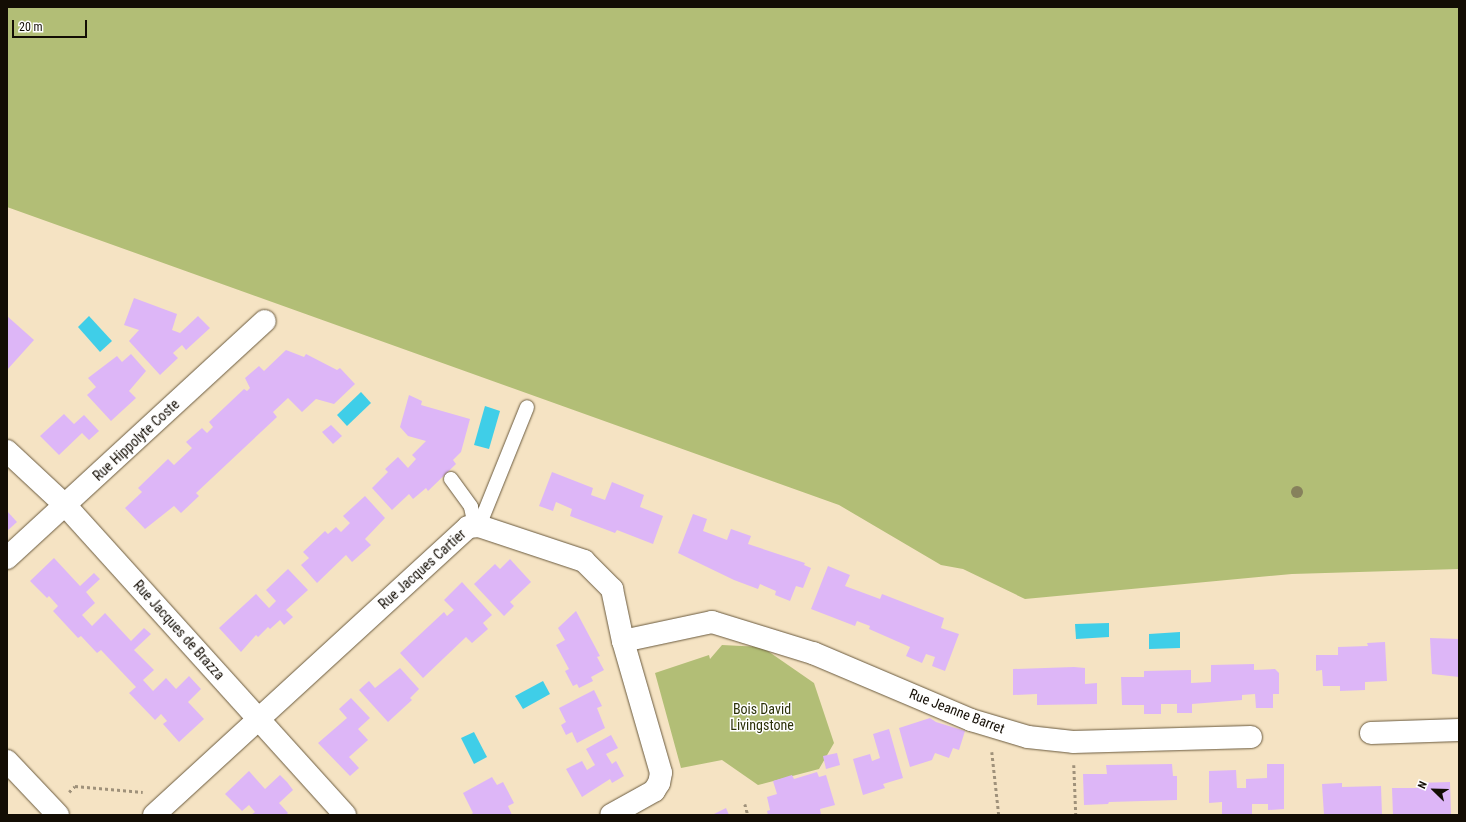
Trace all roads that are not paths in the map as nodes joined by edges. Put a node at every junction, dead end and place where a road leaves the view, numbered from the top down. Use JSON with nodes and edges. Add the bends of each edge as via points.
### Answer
{"nodes":[{"id":1,"x":265,"y":321,"type":"dead end"},
{"id":2,"x":526,"y":408,"type":"dead end"},
{"id":3,"x":7,"y":451,"type":"edge"},
{"id":4,"x":451,"y":480,"type":"dead end"},
{"id":5,"x":66,"y":506,"type":"junction"},
{"id":6,"x":477,"y":526,"type":"junction"},
{"id":7,"x":7,"y":558,"type":"edge"},
{"id":8,"x":623,"y":641,"type":"junction"},
{"id":9,"x":259,"y":718,"type":"junction"},
{"id":10,"x":1459,"y":730,"type":"edge"},
{"id":11,"x":1371,"y":733,"type":"dead end"},
{"id":12,"x":1251,"y":737,"type":"dead end"},
{"id":13,"x":7,"y":762,"type":"edge"},
{"id":14,"x":55,"y":811,"type":"edge"},
{"id":15,"x":154,"y":815,"type":"edge"},
{"id":16,"x":345,"y":815,"type":"edge"},
{"id":17,"x":611,"y":815,"type":"edge"}],
"edges":[{"from":1,"to":5,"type":"street","name":"Rue Hippolyte Coste"},
{"from":2,"to":6,"type":"lane"},
{"from":3,"to":5,"type":"street","name":"Rue Jacques de Brazza"},
{"from":4,"to":6,"type":"lane","via":[[471,507]]},
{"from":5,"to":7,"type":"street","name":"Rue Hippolyte Coste"},
{"from":5,"to":9,"type":"street","name":"Rue Jacques de Brazza"},
{"from":6,"to":8,"type":"street","name":"Rue Jacques Cartier","via":[[584,561],[612,589]]},
{"from":6,"to":9,"type":"street","name":"Rue Jacques Cartier","via":[[468,527]]},
{"from":8,"to":12,"type":"street","name":"Rue Jeanne Barret","via":[[712,622],[813,653],[990,726],[1028,737],[1074,742]]},
{"from":8,"to":17,"type":"street","name":"Rue Jacques Cartier","via":[[661,773],[654,791]]},
{"from":9,"to":15,"type":"street","name":"Rue Jacques Cartier"},
{"from":9,"to":16,"type":"street","name":"Rue Jacques de Brazza"},
{"from":10,"to":11,"type":"street"},
{"from":13,"to":14,"type":"street"}]}
